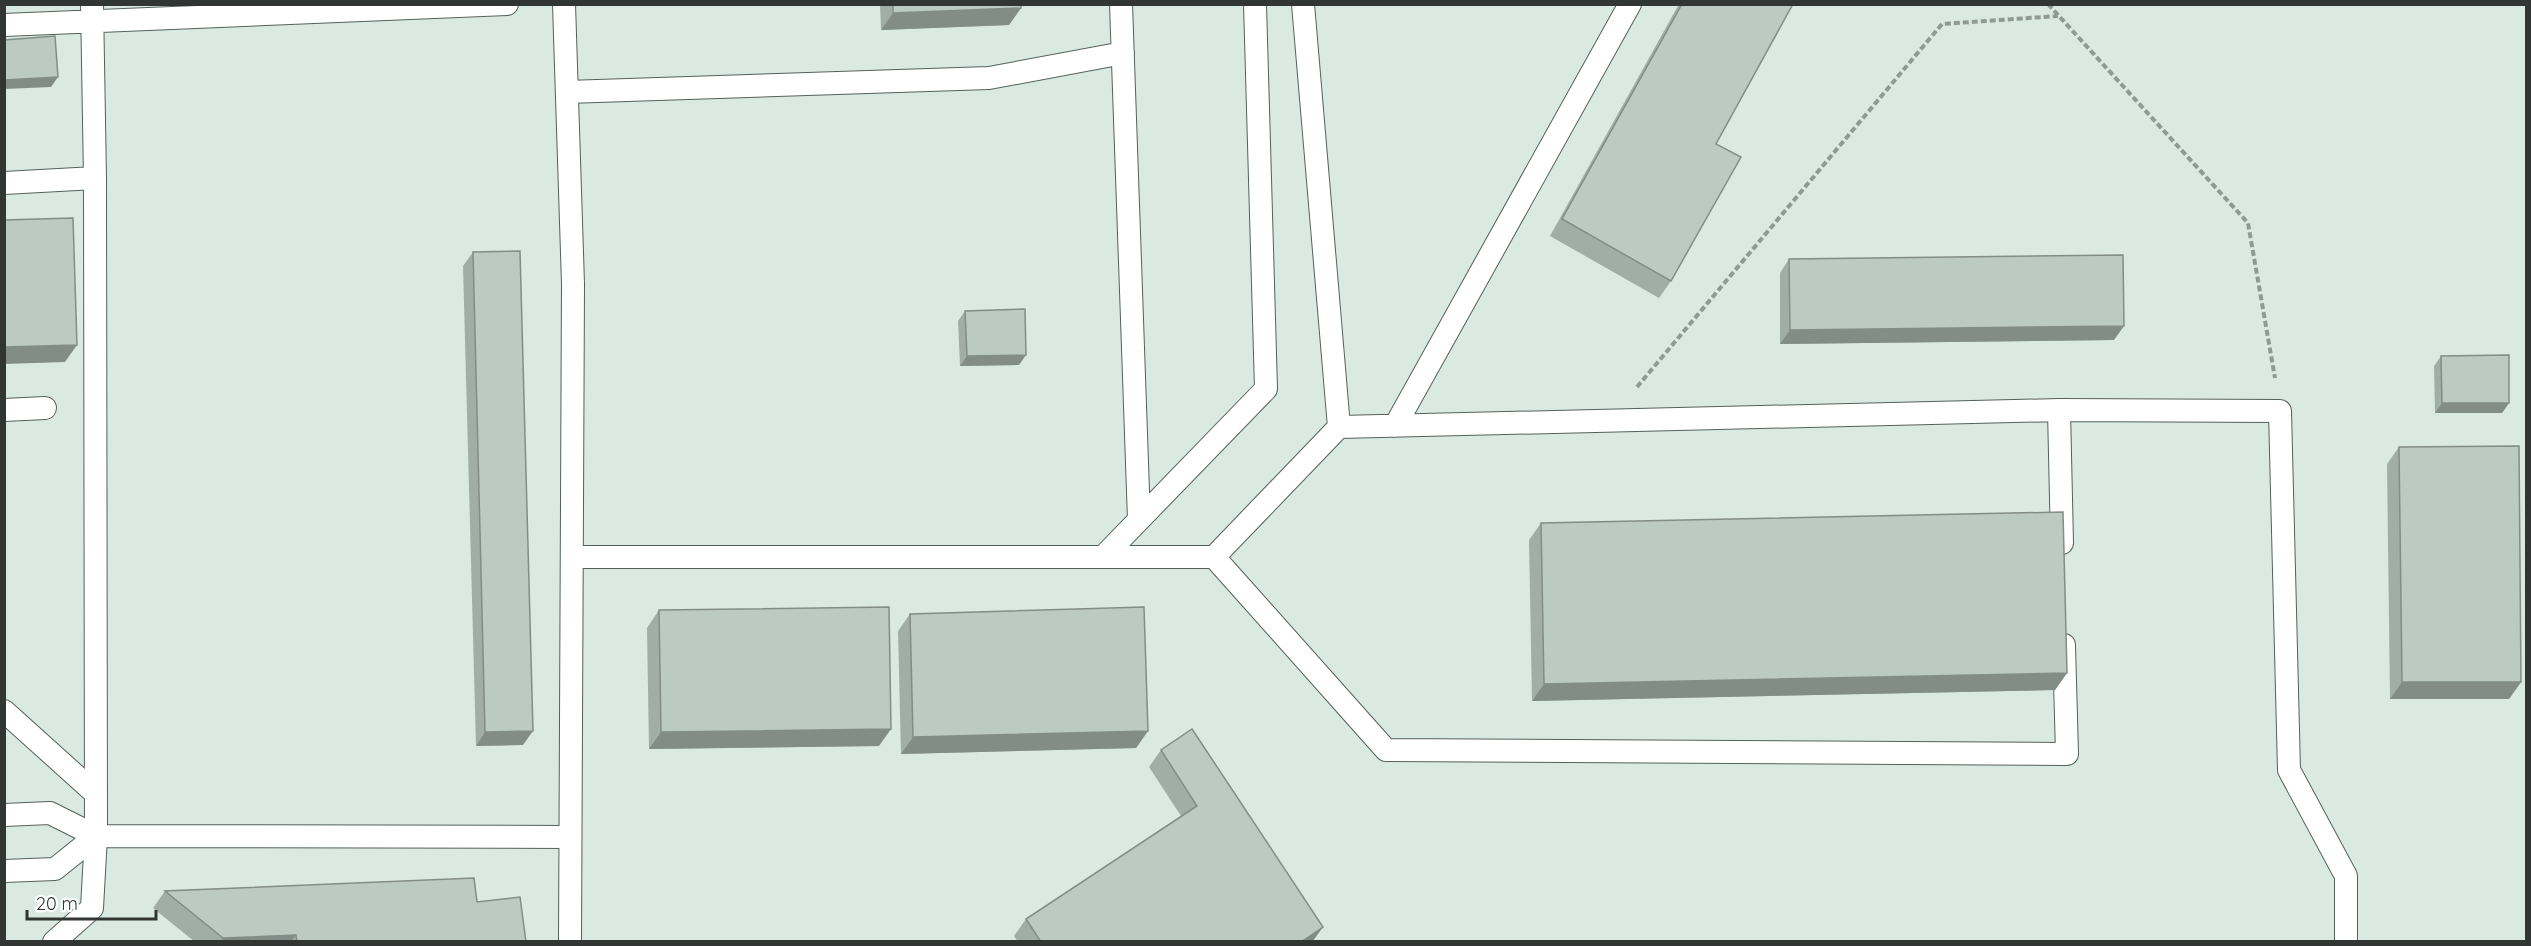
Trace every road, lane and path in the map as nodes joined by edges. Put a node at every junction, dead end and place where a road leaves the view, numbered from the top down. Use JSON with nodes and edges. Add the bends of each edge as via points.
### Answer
{"nodes":[{"id":1,"x":507,"y":4,"type":"edge"},
{"id":2,"x":564,"y":4,"type":"edge"},
{"id":3,"x":1122,"y":4,"type":"edge"},
{"id":4,"x":1255,"y":4,"type":"edge"},
{"id":5,"x":1303,"y":4,"type":"edge"},
{"id":6,"x":1630,"y":4,"type":"edge"},
{"id":7,"x":2048,"y":4,"type":"edge"},
{"id":8,"x":93,"y":12,"type":"edge"},
{"id":9,"x":2058,"y":16,"type":"junction"},
{"id":10,"x":4,"y":25,"type":"edge"},
{"id":11,"x":1123,"y":53,"type":"junction"},
{"id":12,"x":567,"y":92,"type":"junction"},
{"id":13,"x":95,"y":178,"type":"junction"},
{"id":14,"x":4,"y":183,"type":"edge"},
{"id":15,"x":45,"y":408,"type":"dead end"},
{"id":16,"x":4,"y":410,"type":"edge"},
{"id":17,"x":2059,"y":410,"type":"junction"},
{"id":18,"x":2280,"y":411,"type":"junction"},
{"id":19,"x":1608,"y":421,"type":"junction"},
{"id":20,"x":1395,"y":426,"type":"junction"},
{"id":21,"x":1339,"y":427,"type":"junction"},
{"id":22,"x":1139,"y":520,"type":"junction"},
{"id":23,"x":572,"y":557,"type":"junction"},
{"id":24,"x":1103,"y":557,"type":"junction"},
{"id":25,"x":1214,"y":557,"type":"junction"},
{"id":26,"x":2062,"y":565,"type":"edge"},
{"id":27,"x":2064,"y":624,"type":"edge"},
{"id":28,"x":4,"y":711,"type":"edge"},
{"id":29,"x":94,"y":792,"type":"junction"},
{"id":30,"x":4,"y":815,"type":"edge"},
{"id":31,"x":96,"y":836,"type":"junction"},
{"id":32,"x":570,"y":837,"type":"junction"},
{"id":33,"x":4,"y":871,"type":"edge"},
{"id":34,"x":54,"y":942,"type":"edge"},
{"id":35,"x":570,"y":942,"type":"edge"},
{"id":36,"x":2346,"y":942,"type":"edge"}],
"edges":[{"from":1,"to":8,"type":"lane"},
{"from":2,"to":12,"type":"lane"},
{"from":3,"to":11,"type":"lane"},
{"from":4,"to":22,"type":"lane","via":[[1266,389]]},
{"from":5,"to":21,"type":"lane"},
{"from":6,"to":20,"type":"lane"},
{"from":7,"to":9,"type":"path"},
{"from":8,"to":10,"type":"lane"},
{"from":8,"to":13,"type":"lane"},
{"from":9,"to":18,"type":"path","via":[[2248,223]]},
{"from":9,"to":19,"type":"path","via":[[1942,24]]},
{"from":11,"to":12,"type":"lane","via":[[989,78]]},
{"from":11,"to":22,"type":"lane"},
{"from":12,"to":23,"type":"lane","via":[[573,284]]},
{"from":13,"to":14,"type":"lane"},
{"from":13,"to":29,"type":"lane"},
{"from":15,"to":16,"type":"lane"},
{"from":17,"to":18,"type":"lane"},
{"from":17,"to":19,"type":"lane"},
{"from":17,"to":26,"type":"lane"},
{"from":18,"to":36,"type":"lane","via":[[2289,770],[2346,876]]},
{"from":19,"to":20,"type":"lane"},
{"from":20,"to":21,"type":"lane"},
{"from":21,"to":25,"type":"lane"},
{"from":22,"to":24,"type":"lane"},
{"from":23,"to":24,"type":"lane"},
{"from":23,"to":32,"type":"lane"},
{"from":24,"to":25,"type":"lane"},
{"from":25,"to":27,"type":"lane","via":[[1386,750],[2067,754]]},
{"from":28,"to":29,"type":"lane"},
{"from":29,"to":31,"type":"lane"},
{"from":30,"to":31,"type":"lane","via":[[50,813]]},
{"from":31,"to":32,"type":"lane"},
{"from":31,"to":33,"type":"lane","via":[[55,869]]},
{"from":31,"to":34,"type":"lane","via":[[92,908]]},
{"from":32,"to":35,"type":"lane"}]}
